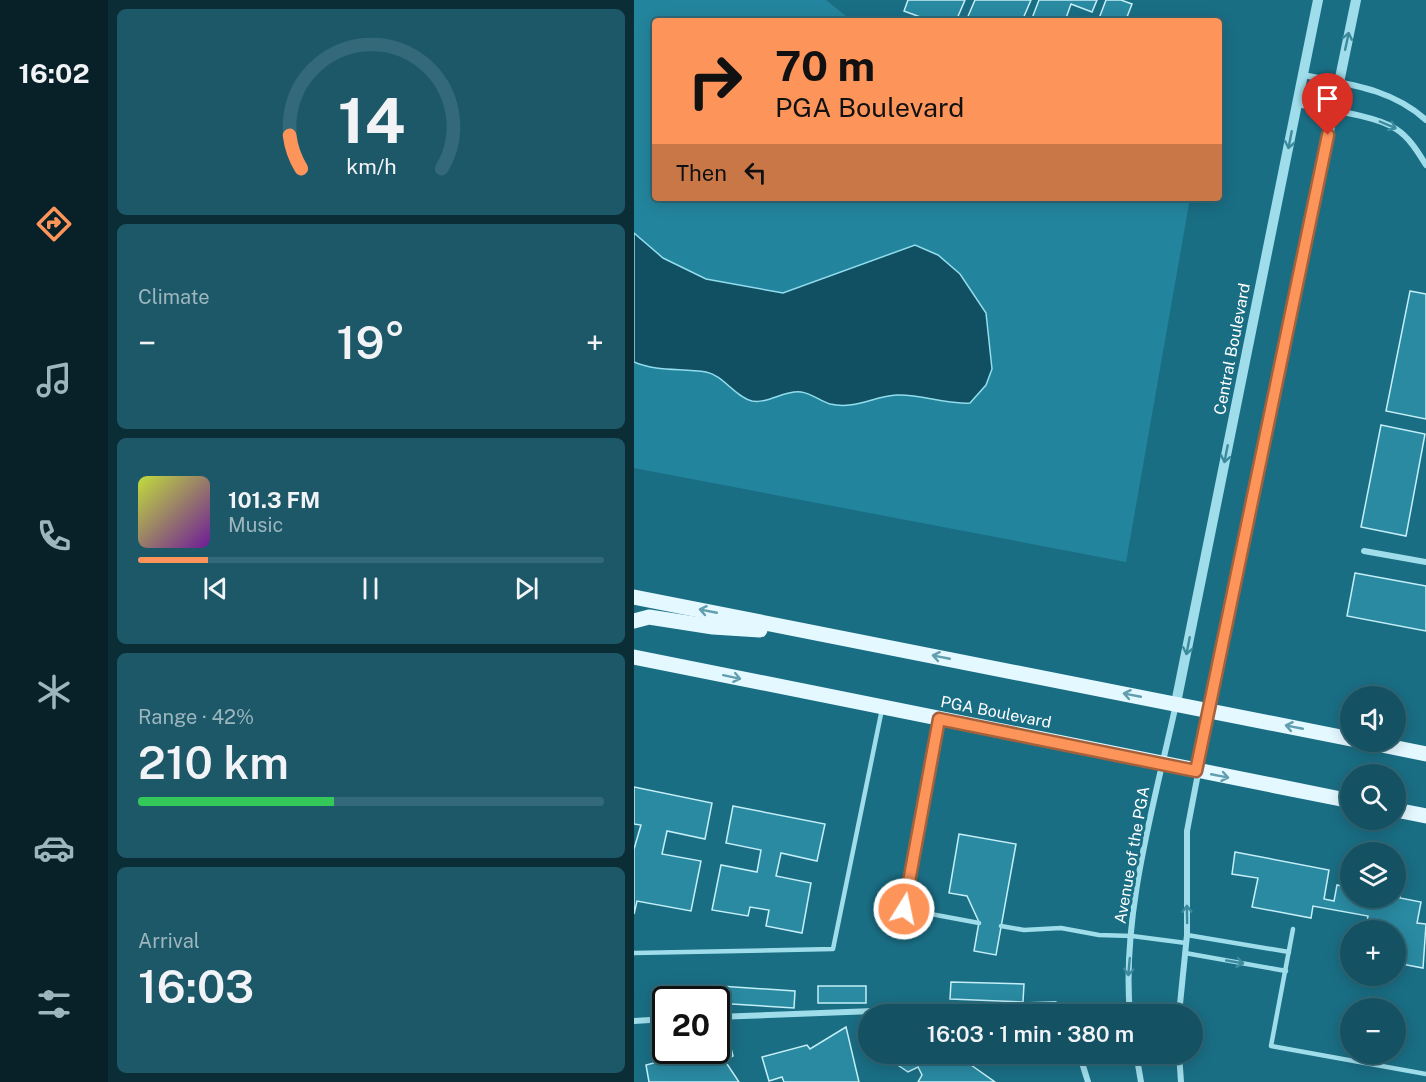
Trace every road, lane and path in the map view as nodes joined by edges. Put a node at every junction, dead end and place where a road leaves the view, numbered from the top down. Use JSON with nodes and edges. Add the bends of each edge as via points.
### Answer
{"nodes":[{"id":1,"x":1318,"y":0,"type":"edge"},
{"id":2,"x":1356,"y":0,"type":"edge"},
{"id":3,"x":1303,"y":75,"type":"junction"},
{"id":4,"x":1339,"y":82,"type":"junction"},
{"id":5,"x":1297,"y":104,"type":"junction"},
{"id":6,"x":1333,"y":112,"type":"junction"},
{"id":7,"x":1426,"y":120,"type":"edge"},
{"id":8,"x":1426,"y":165,"type":"edge"},
{"id":9,"x":1364,"y":551,"type":"dead end"},
{"id":10,"x":1426,"y":562,"type":"edge"},
{"id":11,"x":634,"y":597,"type":"edge"},
{"id":12,"x":634,"y":621,"type":"edge"},
{"id":13,"x":823,"y":634,"type":"junction"},
{"id":14,"x":634,"y":657,"type":"edge"},
{"id":15,"x":1176,"y":703,"type":"junction"},
{"id":16,"x":882,"y":707,"type":"junction"},
{"id":17,"x":1210,"y":710,"type":"junction"},
{"id":18,"x":939,"y":719,"type":"junction"},
{"id":19,"x":1340,"y":737,"type":"edge"},
{"id":20,"x":1406,"y":750,"type":"edge"},
{"id":21,"x":1426,"y":754,"type":"edge"},
{"id":22,"x":1163,"y":764,"type":"junction"},
{"id":23,"x":1196,"y":771,"type":"junction"},
{"id":24,"x":1340,"y":799,"type":"edge"},
{"id":25,"x":1406,"y":812,"type":"edge"},
{"id":26,"x":1426,"y":816,"type":"edge"},
{"id":27,"x":979,"y":923,"type":"dead end"},
{"id":28,"x":1001,"y":926,"type":"dead end"},
{"id":29,"x":1294,"y":929,"type":"dead end"},
{"id":30,"x":1187,"y":935,"type":"junction"},
{"id":31,"x":1132,"y":936,"type":"junction"},
{"id":32,"x":1186,"y":943,"type":"junction"},
{"id":33,"x":1289,"y":952,"type":"junction"},
{"id":34,"x":634,"y":953,"type":"edge"},
{"id":35,"x":1185,"y":953,"type":"junction"},
{"id":36,"x":1286,"y":971,"type":"junction"},
{"id":37,"x":1129,"y":1004,"type":"edge"},
{"id":38,"x":1180,"y":1004,"type":"edge"},
{"id":39,"x":858,"y":1012,"type":"edge"},
{"id":40,"x":730,"y":1016,"type":"edge"},
{"id":41,"x":652,"y":1020,"type":"edge"},
{"id":42,"x":634,"y":1021,"type":"edge"},
{"id":43,"x":1082,"y":1064,"type":"edge"},
{"id":44,"x":1138,"y":1064,"type":"edge"},
{"id":45,"x":1180,"y":1064,"type":"edge"},
{"id":46,"x":1426,"y":1074,"type":"edge"},
{"id":47,"x":1087,"y":1082,"type":"edge"},
{"id":48,"x":1141,"y":1082,"type":"edge"},
{"id":49,"x":1181,"y":1082,"type":"edge"}],
"edges":[{"from":1,"to":3,"type":"street","name":"Central Boulevard"},
{"from":4,"to":2,"type":"street","one_way":true},
{"from":3,"to":4,"type":"street"},
{"from":3,"to":5,"type":"street","name":"Central Boulevard"},
{"from":4,"to":6,"type":"street"},
{"from":4,"to":7,"type":"street","via":[[1390,95]]},
{"from":5,"to":6,"type":"street"},
{"from":5,"to":15,"type":"street","name":"Central Boulevard","one_way":true},
{"from":6,"to":8,"type":"street","one_way":true,"via":[[1380,121],[1397,129],[1417,149]]},
{"from":6,"to":17,"type":"street"},
{"from":9,"to":10,"type":"street"},
{"from":13,"to":11,"type":"main road","one_way":true},
{"from":12,"to":13,"type":"main road","via":[[649,616],[713,627]]},
{"from":15,"to":13,"type":"main road","one_way":true},
{"from":14,"to":16,"type":"main road","name":"PGA Boulevard","one_way":true},
{"from":15,"to":17,"type":"main road"},
{"from":15,"to":22,"type":"street","name":"Avenue of the PGA"},
{"from":16,"to":18,"type":"main road","name":"PGA Boulevard"},
{"from":16,"to":34,"type":"lane","via":[[833,949]]},
{"from":19,"to":17,"type":"main road","one_way":true},
{"from":17,"to":23,"type":"street"},
{"from":18,"to":22,"type":"main road","name":"PGA Boulevard"},
{"from":18,"to":27,"type":"lane","via":[[904,909]]},
{"from":20,"to":21,"type":"main road"},
{"from":22,"to":23,"type":"main road","name":"PGA Boulevard"},
{"from":22,"to":31,"type":"street","name":"Avenue of the PGA"},
{"from":23,"to":24,"type":"main road","name":"PGA Boulevard","one_way":true},
{"from":30,"to":23,"type":"street","one_way":true,"via":[[1187,831]]},
{"from":25,"to":26,"type":"main road"},
{"from":28,"to":31,"type":"lane"},
{"from":29,"to":33,"type":"lane"},
{"from":30,"to":32,"type":"street"},
{"from":30,"to":33,"type":"lane"},
{"from":31,"to":32,"type":"lane"},
{"from":31,"to":37,"type":"street","name":"Avenue of the PGA","one_way":true},
{"from":32,"to":35,"type":"street"},
{"from":33,"to":36,"type":"lane"},
{"from":35,"to":36,"type":"lane","one_way":true},
{"from":35,"to":38,"type":"street"},
{"from":36,"to":46,"type":"lane","via":[[1272,1046]]},
{"from":39,"to":40,"type":"street"},
{"from":41,"to":42,"type":"street"},
{"from":43,"to":47,"type":"street"},
{"from":44,"to":48,"type":"street"},
{"from":45,"to":49,"type":"street"}]}
